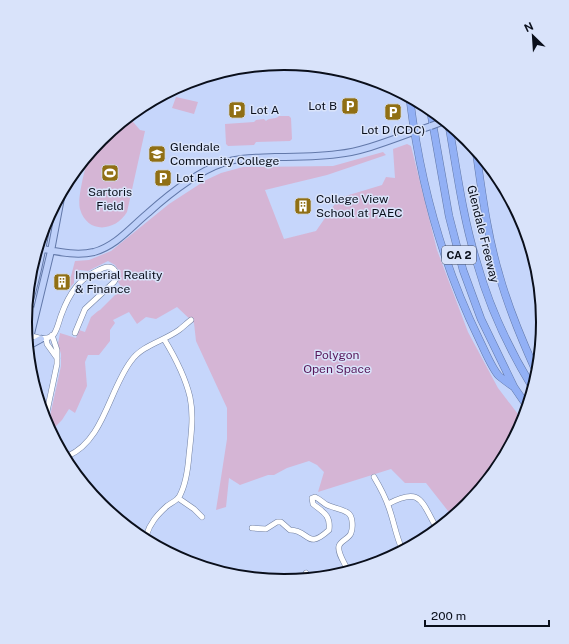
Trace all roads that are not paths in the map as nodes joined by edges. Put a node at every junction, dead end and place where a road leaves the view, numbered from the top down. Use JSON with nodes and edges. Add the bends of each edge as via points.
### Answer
{"nodes":[{"id":1,"x":411,"y":103,"type":"edge"},
{"id":2,"x":432,"y":117,"type":"edge"},
{"id":3,"x":439,"y":123,"type":"edge"},
{"id":4,"x":418,"y":130,"type":"junction"},
{"id":5,"x":450,"y":131,"type":"edge"},
{"id":6,"x":478,"y":160,"type":"edge"},
{"id":7,"x":59,"y":208,"type":"edge"},
{"id":8,"x":43,"y":249,"type":"edge"},
{"id":9,"x":51,"y":251,"type":"junction"},
{"id":10,"x":191,"y":320,"type":"dead end"},
{"id":11,"x":32,"y":325,"type":"edge"},
{"id":12,"x":75,"y":333,"type":"dead end"},
{"id":13,"x":52,"y":335,"type":"junction"},
{"id":14,"x":33,"y":338,"type":"edge"},
{"id":15,"x":164,"y":338,"type":"junction"},
{"id":16,"x":43,"y":339,"type":"junction"},
{"id":17,"x":33,"y":343,"type":"edge"},
{"id":18,"x":57,"y":359,"type":"junction"},
{"id":19,"x":533,"y":365,"type":"edge"},
{"id":20,"x":530,"y":381,"type":"edge"},
{"id":21,"x":514,"y":387,"type":"junction"},
{"id":22,"x":524,"y":402,"type":"edge"},
{"id":23,"x":48,"y":410,"type":"edge"},
{"id":24,"x":70,"y":455,"type":"edge"},
{"id":25,"x":374,"y":477,"type":"dead end"},
{"id":26,"x":178,"y":498,"type":"junction"},
{"id":27,"x":388,"y":504,"type":"junction"},
{"id":28,"x":202,"y":517,"type":"dead end"},
{"id":29,"x":435,"y":525,"type":"edge"},
{"id":30,"x":252,"y":528,"type":"dead end"},
{"id":31,"x":147,"y":534,"type":"edge"},
{"id":32,"x":401,"y":546,"type":"edge"},
{"id":33,"x":347,"y":567,"type":"edge"}],
"edges":[{"from":1,"to":4,"type":"highway"},
{"from":2,"to":21,"type":"highway","number":"CA 2","via":[[449,216],[463,270],[481,319]]},
{"from":3,"to":4,"type":"main road","bridge":true},
{"from":4,"to":9,"type":"main road","via":[[345,153],[248,158],[224,163],[202,173],[177,190],[104,248],[74,254]]},
{"from":4,"to":21,"type":"highway","via":[[434,216],[452,276],[483,347],[499,376]]},
{"from":5,"to":20,"type":"highway","name":"Glendale Freeway","number":"CA 2","via":[[461,198],[476,262],[498,321]]},
{"from":6,"to":19,"type":"highway","via":[[499,274]]},
{"from":7,"to":9,"type":"main road"},
{"from":8,"to":9,"type":"main road"},
{"from":9,"to":11,"type":"main road"},
{"from":10,"to":15,"type":"street"},
{"from":12,"to":13,"type":"street","via":[[85,309],[117,277],[113,268],[105,267],[82,280],[69,296]]},
{"from":13,"to":16,"type":"street"},
{"from":13,"to":18,"type":"street"},
{"from":14,"to":16,"type":"street"},
{"from":15,"to":24,"type":"street","via":[[142,350],[131,360],[92,436]]},
{"from":15,"to":26,"type":"street","via":[[184,378],[192,416],[188,463]]},
{"from":16,"to":17,"type":"main road"},
{"from":16,"to":18,"type":"street"},
{"from":18,"to":23,"type":"street"},
{"from":21,"to":22,"type":"highway","number":"CA 2"},
{"from":25,"to":27,"type":"street"},
{"from":26,"to":28,"type":"street"},
{"from":26,"to":31,"type":"street","via":[[156,516]]},
{"from":27,"to":29,"type":"street","via":[[404,496],[415,497],[421,500]]},
{"from":27,"to":32,"type":"street"},
{"from":30,"to":33,"type":"street","via":[[266,529],[281,522],[290,530],[296,530],[311,540],[316,540],[329,530],[330,523],[328,517],[313,504],[312,498],[315,497],[325,505],[350,516],[351,533],[339,546],[338,551]]}]}
